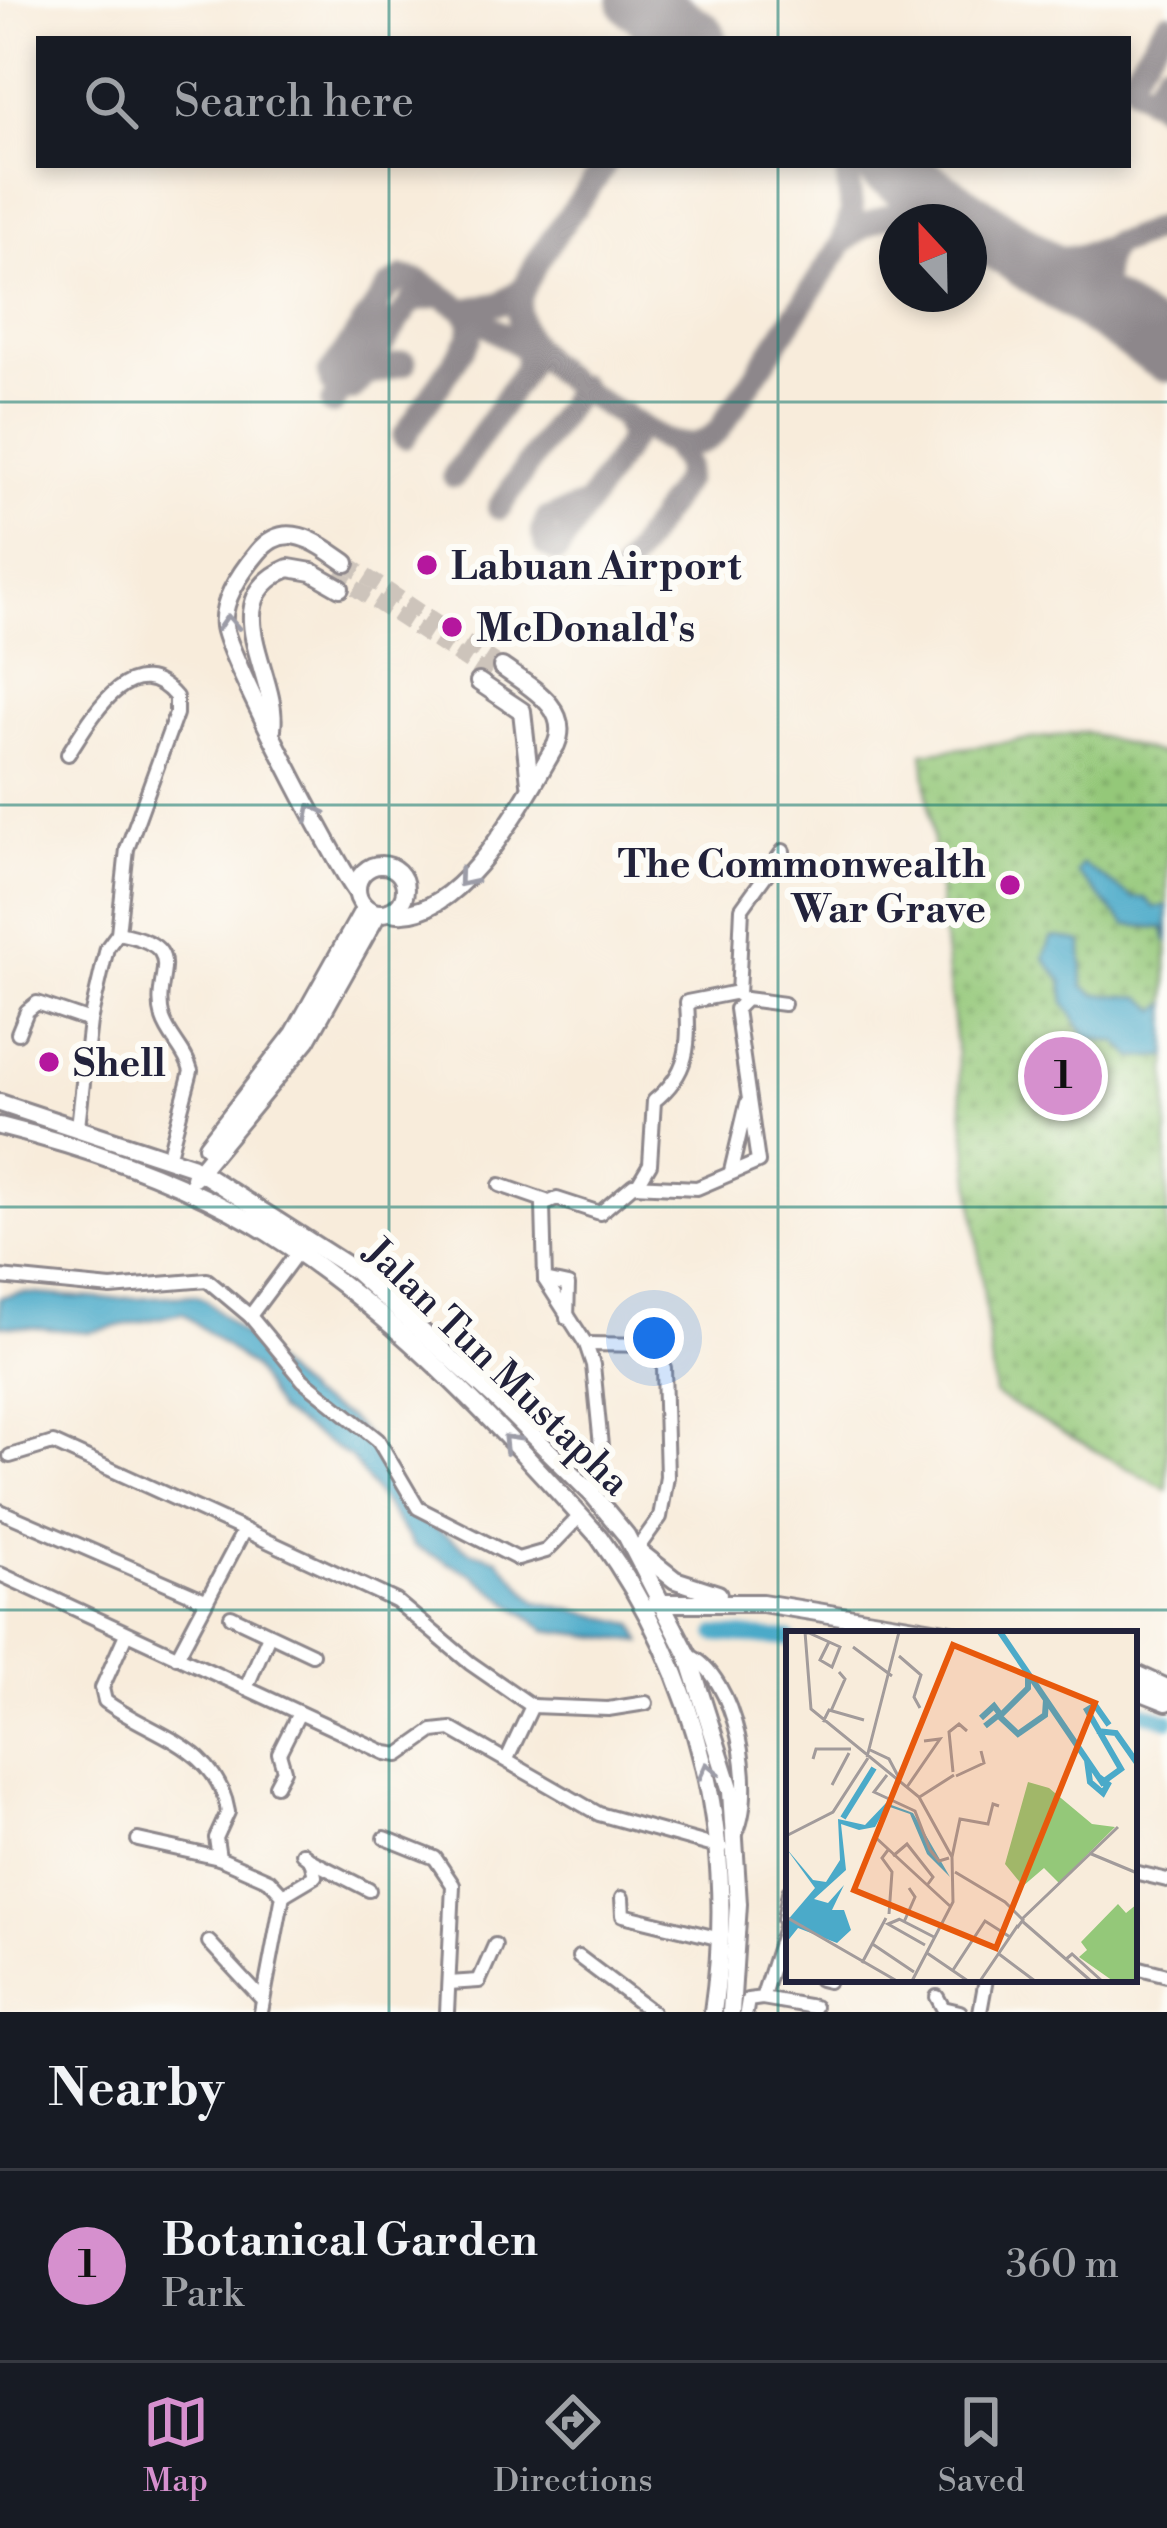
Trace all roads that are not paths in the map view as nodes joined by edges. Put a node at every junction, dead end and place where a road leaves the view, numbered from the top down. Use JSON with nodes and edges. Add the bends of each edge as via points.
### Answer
{"nodes":[{"id":1,"x":272,"y":730,"type":"junction"},
{"id":2,"x":68,"y":754,"type":"dead end"},
{"id":3,"x":530,"y":783,"type":"junction"},
{"id":4,"x":783,"y":851,"type":"dead end"},
{"id":5,"x":372,"y":906,"type":"junction"},
{"id":6,"x":741,"y":912,"type":"junction"},
{"id":7,"x":758,"y":913,"type":"dead end"},
{"id":8,"x":118,"y":933,"type":"junction"},
{"id":9,"x":738,"y":997,"type":"junction"},
{"id":10,"x":784,"y":1004,"type":"dead end"},
{"id":11,"x":90,"y":1021,"type":"junction"},
{"id":12,"x":18,"y":1033,"type":"dead end"},
{"id":13,"x":748,"y":1095,"type":"junction"},
{"id":14,"x":4,"y":1102,"type":"edge"},
{"id":15,"x":0,"y":1126,"type":"edge"},
{"id":16,"x":78,"y":1127,"type":"junction"},
{"id":17,"x":219,"y":1139,"type":"junction"},
{"id":18,"x":142,"y":1146,"type":"junction"},
{"id":19,"x":84,"y":1147,"type":"junction"},
{"id":20,"x":170,"y":1151,"type":"junction"},
{"id":21,"x":730,"y":1171,"type":"junction"},
{"id":22,"x":193,"y":1172,"type":"junction"},
{"id":23,"x":500,"y":1184,"type":"dead end"},
{"id":24,"x":638,"y":1184,"type":"junction"},
{"id":25,"x":546,"y":1201,"type":"junction"},
{"id":26,"x":232,"y":1212,"type":"junction"},
{"id":27,"x":279,"y":1220,"type":"junction"},
{"id":28,"x":297,"y":1253,"type":"junction"},
{"id":29,"x":0,"y":1277,"type":"edge"},
{"id":30,"x":250,"y":1316,"type":"junction"},
{"id":31,"x":586,"y":1345,"type":"junction"},
{"id":32,"x":10,"y":1456,"type":"dead end"},
{"id":33,"x":593,"y":1495,"type":"junction"},
{"id":34,"x":0,"y":1511,"type":"edge"},
{"id":35,"x":580,"y":1516,"type":"junction"},
{"id":36,"x":244,"y":1529,"type":"junction"},
{"id":37,"x":631,"y":1542,"type":"junction"},
{"id":38,"x":621,"y":1567,"type":"junction"},
{"id":39,"x":0,"y":1574,"type":"edge"},
{"id":40,"x":718,"y":1594,"type":"junction"},
{"id":41,"x":203,"y":1599,"type":"junction"},
{"id":42,"x":659,"y":1600,"type":"junction"},
{"id":43,"x":694,"y":1601,"type":"junction"},
{"id":44,"x":762,"y":1604,"type":"junction"},
{"id":45,"x":231,"y":1616,"type":"dead end"},
{"id":46,"x":933,"y":1631,"type":"edge"},
{"id":47,"x":126,"y":1634,"type":"junction"},
{"id":48,"x":269,"y":1635,"type":"junction"},
{"id":49,"x":685,"y":1647,"type":"junction"},
{"id":50,"x":312,"y":1654,"type":"dead end"},
{"id":51,"x":177,"y":1657,"type":"junction"},
{"id":52,"x":1137,"y":1674,"type":"edge"},
{"id":53,"x":246,"y":1688,"type":"junction"},
{"id":54,"x":1167,"y":1688,"type":"edge"},
{"id":55,"x":1137,"y":1690,"type":"edge"},
{"id":56,"x":686,"y":1698,"type":"junction"},
{"id":57,"x":1167,"y":1702,"type":"edge"},
{"id":58,"x":646,"y":1703,"type":"dead end"},
{"id":59,"x":532,"y":1706,"type":"junction"},
{"id":60,"x":299,"y":1713,"type":"junction"},
{"id":61,"x":507,"y":1759,"type":"junction"},
{"id":62,"x":277,"y":1785,"type":"dead end"},
{"id":63,"x":385,"y":1838,"type":"dead end"},
{"id":64,"x":138,"y":1840,"type":"dead end"},
{"id":65,"x":730,"y":1844,"type":"junction"},
{"id":66,"x":219,"y":1858,"type":"junction"},
{"id":67,"x":1137,"y":1872,"type":"edge"},
{"id":68,"x":1167,"y":1880,"type":"edge"},
{"id":69,"x":369,"y":1890,"type":"dead end"},
{"id":70,"x":283,"y":1895,"type":"junction"},
{"id":71,"x":622,"y":1898,"type":"dead end"},
{"id":72,"x":786,"y":1921,"type":"edge"},
{"id":73,"x":721,"y":1939,"type":"junction"},
{"id":74,"x":209,"y":1942,"type":"dead end"},
{"id":75,"x":495,"y":1945,"type":"dead end"},
{"id":76,"x":579,"y":1957,"type":"dead end"},
{"id":77,"x":772,"y":1967,"type":"junction"},
{"id":78,"x":1140,"y":1968,"type":"dead end"},
{"id":79,"x":786,"y":1970,"type":"edge"},
{"id":80,"x":1167,"y":1975,"type":"edge"},
{"id":81,"x":985,"y":1982,"type":"edge"},
{"id":82,"x":449,"y":1983,"type":"junction"},
{"id":83,"x":260,"y":1996,"type":"junction"},
{"id":84,"x":937,"y":1996,"type":"dead end"},
{"id":85,"x":762,"y":1998,"type":"junction"},
{"id":86,"x":814,"y":2007,"type":"dead end"},
{"id":87,"x":262,"y":2012,"type":"edge"},
{"id":88,"x":447,"y":2012,"type":"edge"},
{"id":89,"x":652,"y":2012,"type":"edge"},
{"id":90,"x":713,"y":2012,"type":"edge"},
{"id":91,"x":731,"y":2012,"type":"edge"},
{"id":92,"x":746,"y":2012,"type":"edge"},
{"id":93,"x":960,"y":2012,"type":"edge"},
{"id":94,"x":980,"y":2012,"type":"edge"}],
"edges":[{"from":1,"to":1,"type":"main road","one_way":true,"via":[[225,636],[228,600],[261,548],[284,535],[315,541],[340,575],[289,568],[263,587],[249,621],[276,704]]},
{"from":5,"to":1,"type":"main road","one_way":true},
{"from":2,"to":8,"type":"street","via":[[128,681],[154,680],[176,697],[127,849]]},
{"from":3,"to":3,"type":"main road","via":[[561,726],[552,706],[492,676],[515,693],[522,711]]},
{"from":3,"to":5,"type":"main road","one_way":true,"via":[[453,894],[421,911]]},
{"from":4,"to":6,"type":"street"},
{"from":5,"to":17,"type":"main road"},
{"from":6,"to":7,"type":"street"},
{"from":6,"to":9,"type":"street"},
{"from":8,"to":11,"type":"street","via":[[107,947]]},
{"from":8,"to":20,"type":"street","via":[[161,950],[168,963],[162,1016],[191,1071]]},
{"from":9,"to":10,"type":"street"},
{"from":9,"to":13,"type":"street"},
{"from":9,"to":24,"type":"street","via":[[687,1002],[689,1052],[675,1082],[654,1101],[650,1165]]},
{"from":11,"to":12,"type":"street","via":[[37,1003]]},
{"from":11,"to":16,"type":"street"},
{"from":13,"to":21,"type":"street"},
{"from":13,"to":21,"type":"street","via":[[760,1159]]},
{"from":14,"to":16,"type":"main road","name":"Jalan Tun Mustapha"},
{"from":15,"to":19,"type":"main road"},
{"from":16,"to":18,"type":"main road","name":"Jalan Tun Mustapha"},
{"from":17,"to":20,"type":"main road","via":[[190,1153]]},
{"from":17,"to":22,"type":"main road"},
{"from":17,"to":27,"type":"main road","via":[[224,1175]]},
{"from":18,"to":20,"type":"main road"},
{"from":18,"to":22,"type":"main road","name":"Jalan Tun Mustapha"},
{"from":19,"to":22,"type":"main road"},
{"from":19,"to":26,"type":"main road"},
{"from":21,"to":24,"type":"street","via":[[697,1188]]},
{"from":22,"to":26,"type":"main road"},
{"from":22,"to":27,"type":"main road","name":"Jalan Tun Mustapha"},
{"from":23,"to":25,"type":"street"},
{"from":24,"to":25,"type":"street","via":[[600,1213]]},
{"from":25,"to":31,"type":"street","via":[[545,1280]]},
{"from":26,"to":28,"type":"main road"},
{"from":27,"to":33,"type":"main road","name":"Jalan Tun Mustapha","via":[[396,1304]]},
{"from":28,"to":30,"type":"street"},
{"from":35,"to":28,"type":"main road","one_way":true,"via":[[445,1378]]},
{"from":29,"to":30,"type":"street","via":[[111,1288],[208,1280]]},
{"from":30,"to":35,"type":"street","via":[[303,1380],[378,1440],[418,1508],[518,1559],[546,1551]]},
{"from":31,"to":33,"type":"street","via":[[601,1446]]},
{"from":31,"to":37,"type":"street","via":[[653,1345],[664,1368],[664,1502]]},
{"from":32,"to":36,"type":"street","via":[[53,1443]]},
{"from":33,"to":37,"type":"main road","name":"Jalan Tun Mustapha"},
{"from":34,"to":41,"type":"street"},
{"from":35,"to":38,"type":"main road"},
{"from":36,"to":41,"type":"street"},
{"from":36,"to":59,"type":"street","via":[[396,1600]]},
{"from":37,"to":40,"type":"main road","via":[[675,1580]]},
{"from":37,"to":42,"type":"main road","name":"Jalan Tun Mustapha"},
{"from":38,"to":42,"type":"main road"},
{"from":38,"to":56,"type":"main road"},
{"from":39,"to":47,"type":"street"},
{"from":40,"to":42,"type":"main road"},
{"from":40,"to":44,"type":"main road"},
{"from":41,"to":51,"type":"street"},
{"from":42,"to":43,"type":"main road"},
{"from":42,"to":49,"type":"main road","name":"Jalan Tun Mustapha"},
{"from":42,"to":56,"type":"main road"},
{"from":43,"to":44,"type":"main road"},
{"from":43,"to":49,"type":"main road","via":[[682,1618]]},
{"from":44,"to":46,"type":"main road"},
{"from":45,"to":48,"type":"street"},
{"from":47,"to":51,"type":"street"},
{"from":47,"to":66,"type":"street","via":[[102,1688],[105,1701],[217,1774],[228,1812],[216,1838]]},
{"from":48,"to":50,"type":"street"},
{"from":48,"to":53,"type":"street"},
{"from":49,"to":65,"type":"main road","name":"Jalan Tun Mustapha","via":[[719,1745]]},
{"from":49,"to":65,"type":"street","via":[[725,1691],[747,1798]]},
{"from":51,"to":53,"type":"street"},
{"from":52,"to":54,"type":"main road"},
{"from":53,"to":60,"type":"street"},
{"from":55,"to":57,"type":"main road"},
{"from":65,"to":56,"type":"main road","one_way":true},
{"from":58,"to":59,"type":"street"},
{"from":59,"to":61,"type":"street"},
{"from":60,"to":61,"type":"street","via":[[392,1755],[442,1728]]},
{"from":60,"to":62,"type":"street","via":[[279,1753],[284,1770]]},
{"from":61,"to":65,"type":"street","via":[[599,1814]]},
{"from":63,"to":82,"type":"street","via":[[425,1851],[449,1877]]},
{"from":64,"to":66,"type":"street"},
{"from":65,"to":73,"type":"main road"},
{"from":65,"to":91,"type":"main road","name":"Jalan Tun Mustapha"},
{"from":66,"to":70,"type":"street"},
{"from":67,"to":68,"type":"street"},
{"from":69,"to":70,"type":"street","via":[[307,1857],[315,1876]]},
{"from":70,"to":83,"type":"street"},
{"from":71,"to":73,"type":"street","via":[[623,1916]]},
{"from":72,"to":77,"type":"street"},
{"from":73,"to":90,"type":"main road"},
{"from":74,"to":83,"type":"street"},
{"from":75,"to":82,"type":"street","via":[[479,1981]]},
{"from":76,"to":89,"type":"street"},
{"from":77,"to":79,"type":"street"},
{"from":77,"to":85,"type":"street"},
{"from":78,"to":80,"type":"street"},
{"from":81,"to":94,"type":"street"},
{"from":82,"to":88,"type":"street"},
{"from":83,"to":87,"type":"street"},
{"from":84,"to":93,"type":"street"},
{"from":85,"to":86,"type":"street"},
{"from":85,"to":92,"type":"street","via":[[748,2000]]}]}
